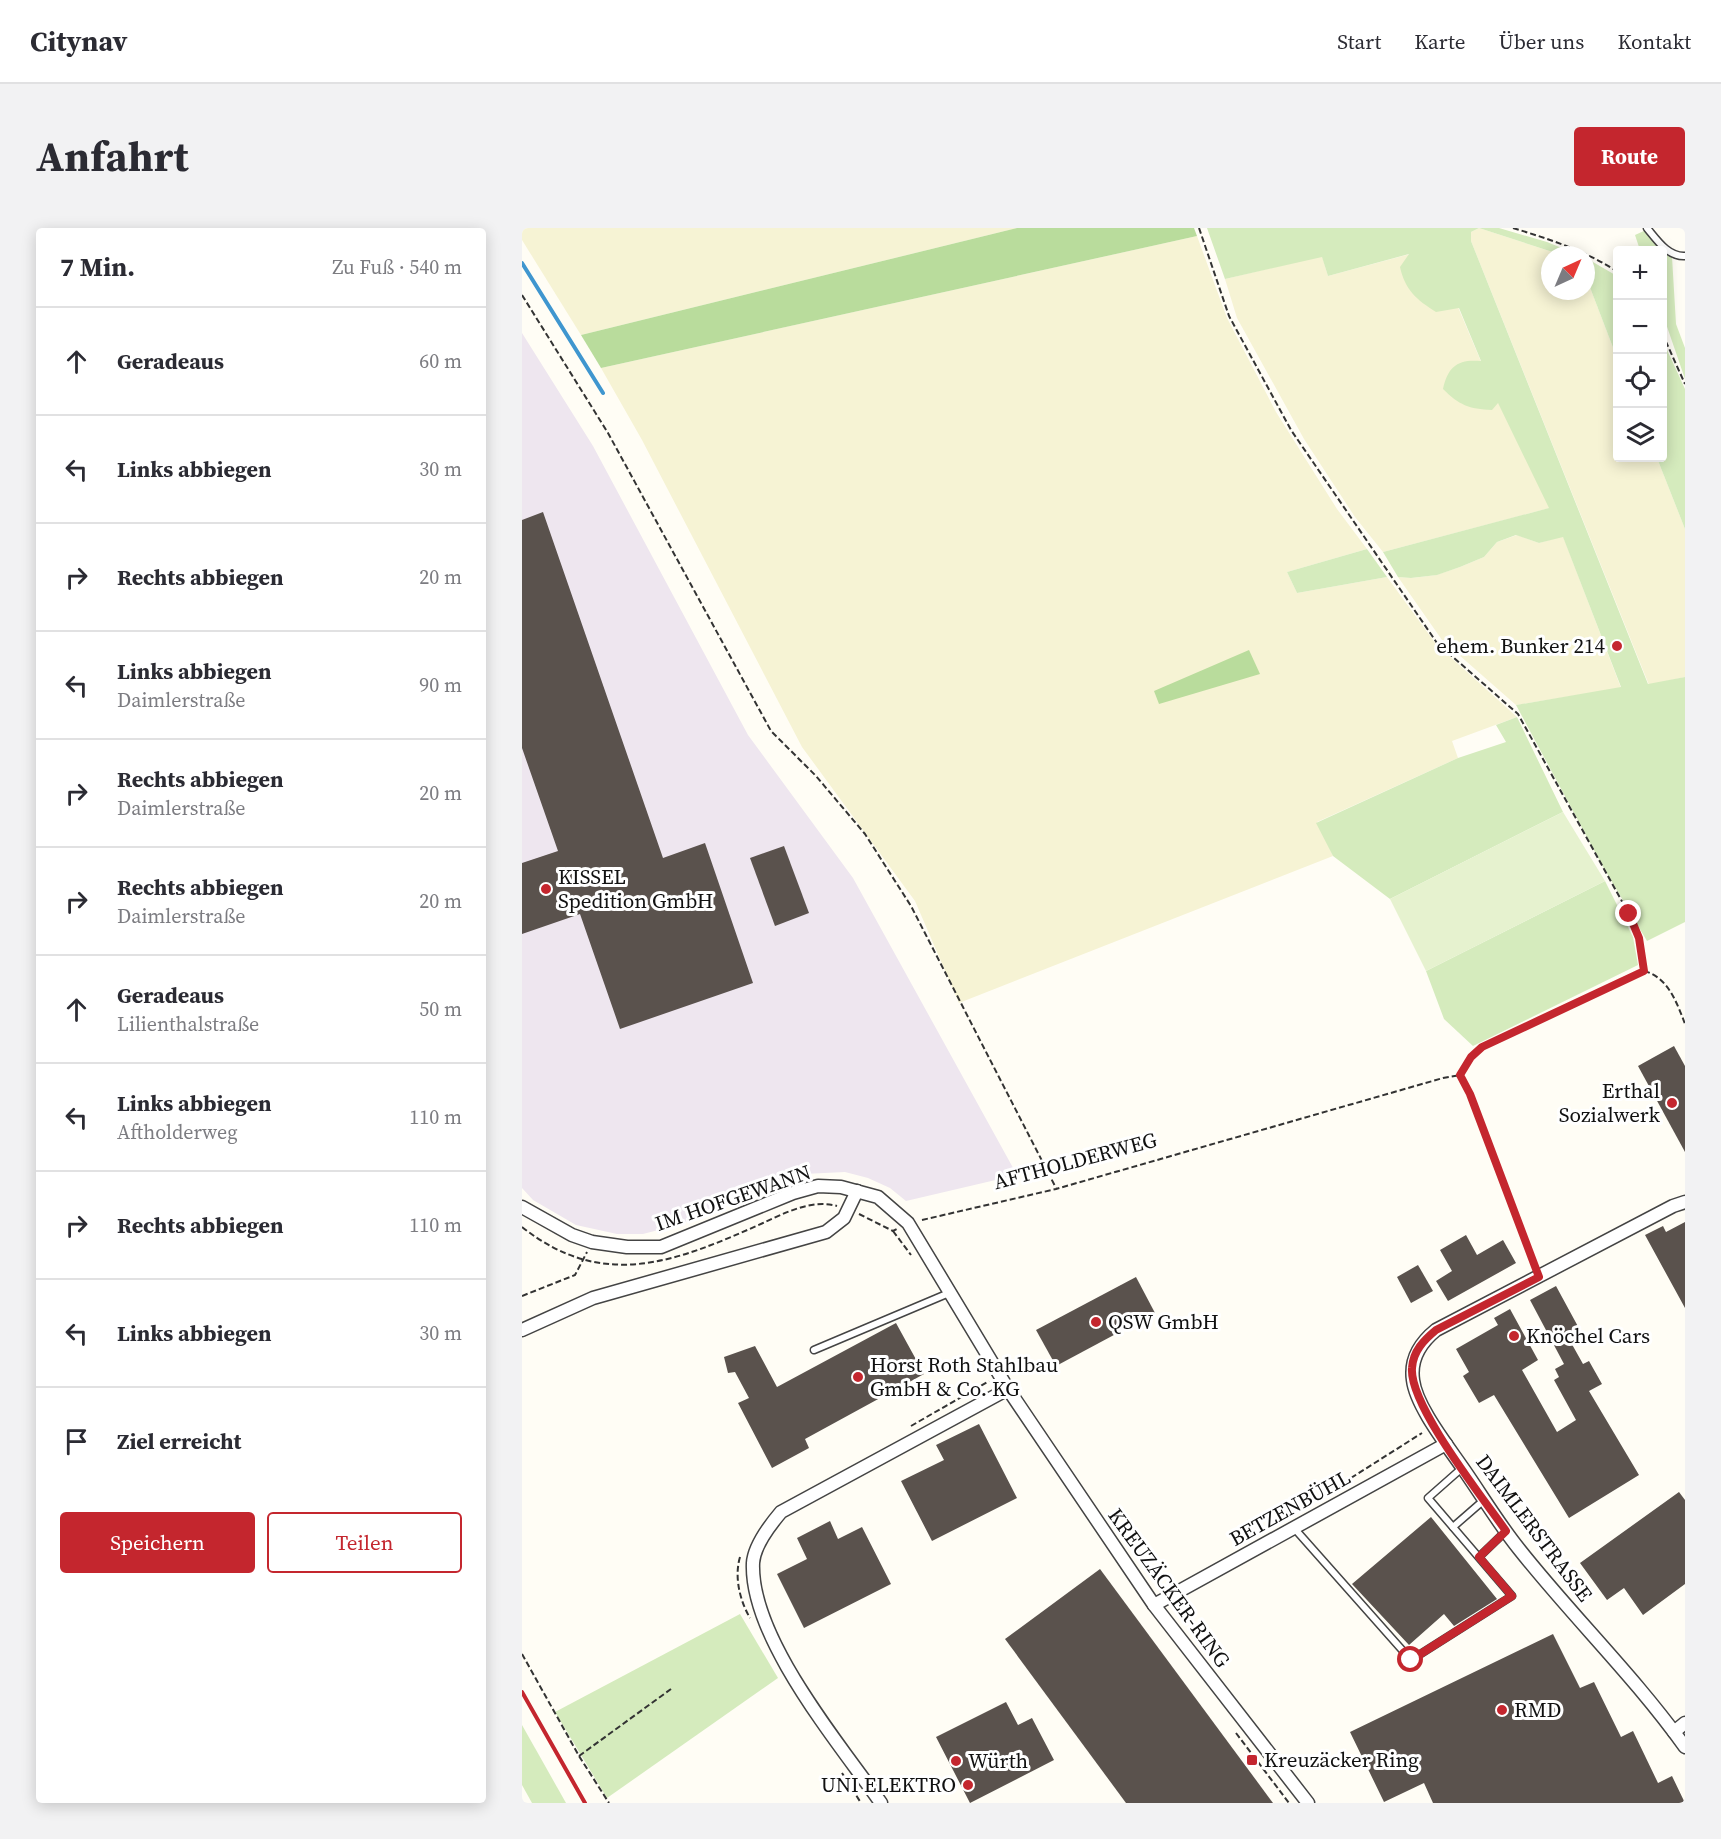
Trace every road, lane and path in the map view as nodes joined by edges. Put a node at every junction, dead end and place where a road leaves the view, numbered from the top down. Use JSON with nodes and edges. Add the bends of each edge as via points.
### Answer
{"nodes":[{"id":1,"x":1199,"y":228,"type":"edge"},
{"id":2,"x":1513,"y":228,"type":"edge"},
{"id":3,"x":1647,"y":228,"type":"edge"},
{"id":4,"x":1685,"y":256,"type":"edge"},
{"id":5,"x":1613,"y":269,"type":"edge"},
{"id":6,"x":522,"y":295,"type":"edge"},
{"id":7,"x":1667,"y":344,"type":"edge"},
{"id":8,"x":1685,"y":384,"type":"edge"},
{"id":9,"x":1644,"y":971,"type":"junction"},
{"id":10,"x":1685,"y":1024,"type":"edge"},
{"id":11,"x":1460,"y":1075,"type":"junction"},
{"id":12,"x":1056,"y":1189,"type":"junction"},
{"id":13,"x":857,"y":1191,"type":"junction"},
{"id":14,"x":1685,"y":1202,"type":"edge"},
{"id":15,"x":522,"y":1207,"type":"edge"},
{"id":16,"x":848,"y":1209,"type":"junction"},
{"id":17,"x":908,"y":1223,"type":"junction"},
{"id":18,"x":592,"y":1242,"type":"junction"},
{"id":19,"x":1539,"y":1277,"type":"junction"},
{"id":20,"x":949,"y":1293,"type":"junction"},
{"id":21,"x":522,"y":1296,"type":"edge"},
{"id":22,"x":522,"y":1330,"type":"edge"},
{"id":23,"x":814,"y":1350,"type":"dead end"},
{"id":24,"x":990,"y":1381,"type":"dead end"},
{"id":25,"x":1008,"y":1389,"type":"junction"},
{"id":26,"x":909,"y":1427,"type":"dead end"},
{"id":27,"x":1446,"y":1444,"type":"junction"},
{"id":28,"x":1462,"y":1467,"type":"junction"},
{"id":29,"x":1484,"y":1499,"type":"junction"},
{"id":30,"x":1453,"y":1527,"type":"junction"},
{"id":31,"x":1294,"y":1528,"type":"junction"},
{"id":32,"x":1506,"y":1531,"type":"junction"},
{"id":33,"x":741,"y":1553,"type":"dead end"},
{"id":34,"x":1479,"y":1557,"type":"junction"},
{"id":35,"x":1154,"y":1605,"type":"junction"},
{"id":36,"x":754,"y":1626,"type":"dead end"},
{"id":37,"x":522,"y":1654,"type":"edge"},
{"id":38,"x":671,"y":1689,"type":"dead end"},
{"id":39,"x":1685,"y":1723,"type":"edge"},
{"id":40,"x":1674,"y":1732,"type":"junction"},
{"id":41,"x":1685,"y":1747,"type":"edge"},
{"id":42,"x":579,"y":1756,"type":"junction"},
{"id":43,"x":837,"y":1765,"type":"dead end"},
{"id":44,"x":609,"y":1803,"type":"edge"},
{"id":45,"x":861,"y":1803,"type":"edge"},
{"id":46,"x":881,"y":1803,"type":"edge"},
{"id":47,"x":1308,"y":1803,"type":"edge"}],
"edges":[{"from":1,"to":9,"type":"path","via":[[1229,316],[1291,430],[1437,643],[1518,714],[1629,914],[1639,938]]},
{"from":2,"to":5,"type":"path","via":[[1549,239]]},
{"from":3,"to":4,"type":"lane","via":[[1666,250]]},
{"from":6,"to":12,"type":"path","via":[[608,433],[771,731],[865,834],[911,906]]},
{"from":7,"to":8,"type":"path"},
{"from":9,"to":10,"type":"path","via":[[1654,973],[1664,982]]},
{"from":9,"to":11,"type":"path","via":[[1482,1047]]},
{"from":11,"to":12,"type":"path","name":"AFTHOLDERWEG"},
{"from":11,"to":19,"type":"path"},
{"from":12,"to":17,"type":"path","name":"AFTHOLDERWEG"},
{"from":13,"to":16,"type":"street"},
{"from":13,"to":17,"type":"street","via":[[878,1197]]},
{"from":13,"to":18,"type":"street","name":"IM HOFGEWANN","via":[[818,1186],[793,1193],[661,1247]]},
{"from":14,"to":19,"type":"street","name":"DAIMLERSTRASSE"},
{"from":15,"to":18,"type":"street","name":"IM HOFGEWANN"},
{"from":16,"to":17,"type":"path","name":"AFTHOLDERWEG","via":[[893,1231]]},
{"from":16,"to":22,"type":"street","via":[[844,1218],[826,1232],[593,1298]]},
{"from":17,"to":20,"type":"street","name":"KREUZÄCKER-RING"},
{"from":18,"to":21,"type":"path","via":[[575,1275]]},
{"from":19,"to":27,"type":"street","name":"DAIMLERSTRASSE","via":[[1449,1324],[1424,1340],[1416,1353],[1413,1382]]},
{"from":20,"to":23,"type":"lane"},
{"from":20,"to":25,"type":"street","name":"KREUZÄCKER-RING"},
{"from":24,"to":26,"type":"path"},
{"from":25,"to":35,"type":"street","name":"KREUZÄCKER-RING"},
{"from":25,"to":46,"type":"street","via":[[781,1512],[768,1528],[753,1561],[756,1591],[770,1636],[808,1699]]},
{"from":27,"to":28,"type":"street","name":"DAIMLERSTRASSE"},
{"from":27,"to":31,"type":"street","name":"BETZENBÜHL"},
{"from":28,"to":29,"type":"street","name":"DAIMLERSTRASSE"},
{"from":28,"to":30,"type":"lane","via":[[1428,1498]]},
{"from":29,"to":30,"type":"lane"},
{"from":29,"to":32,"type":"street","name":"DAIMLERSTRASSE"},
{"from":30,"to":34,"type":"lane"},
{"from":31,"to":34,"type":"lane","via":[[1411,1660],[1512,1596]]},
{"from":31,"to":35,"type":"street","name":"BETZENBÜHL"},
{"from":32,"to":34,"type":"lane"},
{"from":32,"to":40,"type":"street","name":"DAIMLERSTRASSE"},
{"from":33,"to":36,"type":"path","via":[[739,1583],[743,1606]]},
{"from":35,"to":47,"type":"street","name":"KREUZÄCKER-RING"},
{"from":37,"to":42,"type":"path"},
{"from":38,"to":42,"type":"path"},
{"from":39,"to":40,"type":"street"},
{"from":40,"to":41,"type":"street","name":"DAIMLERSTRASSE"},
{"from":42,"to":44,"type":"path"},
{"from":43,"to":45,"type":"path"}]}
